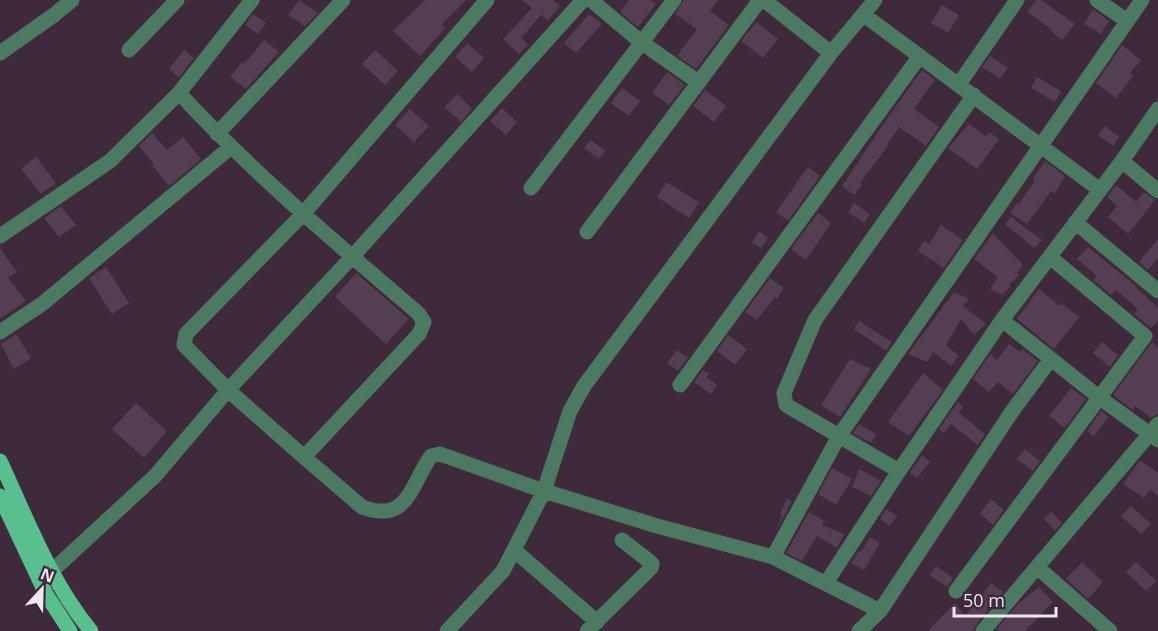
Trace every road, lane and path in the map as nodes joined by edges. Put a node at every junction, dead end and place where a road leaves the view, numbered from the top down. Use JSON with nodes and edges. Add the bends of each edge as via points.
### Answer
{"nodes":[{"id":1,"x":72,"y":0,"type":"edge"},
{"id":2,"x":177,"y":0,"type":"edge"},
{"id":3,"x":252,"y":0,"type":"edge"},
{"id":4,"x":343,"y":0,"type":"edge"},
{"id":5,"x":487,"y":0,"type":"edge"},
{"id":6,"x":583,"y":0,"type":"edge"},
{"id":7,"x":591,"y":0,"type":"edge"},
{"id":8,"x":674,"y":0,"type":"edge"},
{"id":9,"x":762,"y":0,"type":"edge"},
{"id":10,"x":875,"y":0,"type":"edge"},
{"id":11,"x":1017,"y":0,"type":"edge"},
{"id":12,"x":1097,"y":0,"type":"edge"},
{"id":13,"x":1142,"y":0,"type":"edge"},
{"id":14,"x":864,"y":15,"type":"junction"},
{"id":15,"x":1127,"y":21,"type":"junction"},
{"id":16,"x":641,"y":42,"type":"junction"},
{"id":17,"x":129,"y":50,"type":"dead end"},
{"id":18,"x":831,"y":52,"type":"junction"},
{"id":19,"x":0,"y":53,"type":"edge"},
{"id":20,"x":920,"y":56,"type":"junction"},
{"id":21,"x":698,"y":82,"type":"junction"},
{"id":22,"x":959,"y":84,"type":"junction"},
{"id":23,"x":179,"y":93,"type":"junction"},
{"id":24,"x":974,"y":95,"type":"junction"},
{"id":25,"x":1158,"y":109,"type":"edge"},
{"id":26,"x":217,"y":134,"type":"junction"},
{"id":27,"x":1040,"y":146,"type":"junction"},
{"id":28,"x":231,"y":147,"type":"junction"},
{"id":29,"x":1122,"y":161,"type":"junction"},
{"id":30,"x":531,"y":188,"type":"dead end"},
{"id":31,"x":1100,"y":190,"type":"junction"},
{"id":32,"x":1158,"y":191,"type":"edge"},
{"id":33,"x":303,"y":214,"type":"junction"},
{"id":34,"x":1074,"y":222,"type":"junction"},
{"id":35,"x":587,"y":232,"type":"dead end"},
{"id":36,"x":0,"y":236,"type":"edge"},
{"id":37,"x":352,"y":257,"type":"junction"},
{"id":38,"x":1050,"y":257,"type":"junction"},
{"id":39,"x":1158,"y":291,"type":"edge"},
{"id":40,"x":1002,"y":320,"type":"junction"},
{"id":41,"x":0,"y":332,"type":"edge"},
{"id":42,"x":1051,"y":359,"type":"junction"},
{"id":43,"x":680,"y":385,"type":"dead end"},
{"id":44,"x":228,"y":390,"type":"junction"},
{"id":45,"x":1100,"y":398,"type":"junction"},
{"id":46,"x":1155,"y":432,"type":"edge"},
{"id":47,"x":838,"y":436,"type":"junction"},
{"id":48,"x":304,"y":457,"type":"junction"},
{"id":49,"x":0,"y":461,"type":"edge"},
{"id":50,"x":899,"y":471,"type":"junction"},
{"id":51,"x":544,"y":491,"type":"junction"},
{"id":52,"x":0,"y":496,"type":"edge"},
{"id":53,"x":622,"y":540,"type":"dead end"},
{"id":54,"x":514,"y":550,"type":"junction"},
{"id":55,"x":773,"y":557,"type":"junction"},
{"id":56,"x":1037,"y":567,"type":"junction"},
{"id":57,"x":52,"y":572,"type":"junction"},
{"id":58,"x":826,"y":583,"type":"junction"},
{"id":59,"x":956,"y":591,"type":"dead end"},
{"id":60,"x":880,"y":611,"type":"junction"},
{"id":61,"x":592,"y":627,"type":"edge"},
{"id":62,"x":70,"y":631,"type":"edge"},
{"id":63,"x":91,"y":631,"type":"edge"},
{"id":64,"x":447,"y":631,"type":"edge"},
{"id":65,"x":860,"y":631,"type":"edge"},
{"id":66,"x":983,"y":631,"type":"edge"},
{"id":67,"x":1110,"y":631,"type":"edge"}],
"edges":[{"from":1,"to":19,"type":"street"},
{"from":2,"to":17,"type":"street"},
{"from":3,"to":23,"type":"street"},
{"from":4,"to":26,"type":"street"},
{"from":5,"to":33,"type":"street"},
{"from":6,"to":37,"type":"street"},
{"from":7,"to":16,"type":"street"},
{"from":8,"to":16,"type":"street"},
{"from":9,"to":18,"type":"street"},
{"from":9,"to":21,"type":"street"},
{"from":10,"to":14,"type":"street"},
{"from":11,"to":22,"type":"street"},
{"from":12,"to":15,"type":"street"},
{"from":13,"to":15,"type":"street"},
{"from":14,"to":18,"type":"street"},
{"from":14,"to":20,"type":"street"},
{"from":15,"to":27,"type":"street"},
{"from":16,"to":21,"type":"street"},
{"from":16,"to":30,"type":"street"},
{"from":18,"to":51,"type":"street","via":[[584,386],[570,411]]},
{"from":20,"to":22,"type":"street"},
{"from":20,"to":43,"type":"street"},
{"from":21,"to":35,"type":"street"},
{"from":22,"to":24,"type":"street"},
{"from":23,"to":26,"type":"street"},
{"from":23,"to":36,"type":"street","via":[[110,161]]},
{"from":24,"to":27,"type":"street"},
{"from":24,"to":47,"type":"street","via":[[815,320],[784,393],[786,405]]},
{"from":25,"to":29,"type":"street"},
{"from":26,"to":28,"type":"street"},
{"from":27,"to":31,"type":"street"},
{"from":27,"to":47,"type":"street"},
{"from":28,"to":33,"type":"street"},
{"from":28,"to":41,"type":"street","via":[[42,304]]},
{"from":29,"to":31,"type":"street"},
{"from":29,"to":32,"type":"street"},
{"from":31,"to":34,"type":"street"},
{"from":33,"to":37,"type":"street"},
{"from":33,"to":44,"type":"street","via":[[186,334],[183,345]]},
{"from":34,"to":38,"type":"street"},
{"from":34,"to":39,"type":"street"},
{"from":37,"to":44,"type":"street"},
{"from":37,"to":48,"type":"street","via":[[424,322],[419,334]]},
{"from":38,"to":40,"type":"street"},
{"from":38,"to":45,"type":"street","via":[[1145,336]]},
{"from":40,"to":42,"type":"street"},
{"from":40,"to":50,"type":"street"},
{"from":42,"to":45,"type":"street"},
{"from":42,"to":60,"type":"street"},
{"from":44,"to":48,"type":"street"},
{"from":44,"to":57,"type":"street","via":[[155,476]]},
{"from":45,"to":46,"type":"street"},
{"from":45,"to":59,"type":"street"},
{"from":46,"to":56,"type":"street"},
{"from":47,"to":50,"type":"street"},
{"from":47,"to":55,"type":"street"},
{"from":48,"to":51,"type":"street","via":[[362,507],[374,511],[397,509],[435,454]]},
{"from":49,"to":57,"type":"main road"},
{"from":50,"to":58,"type":"street"},
{"from":51,"to":54,"type":"street"},
{"from":51,"to":55,"type":"street"},
{"from":52,"to":62,"type":"main road","via":[[43,587]]},
{"from":53,"to":61,"type":"street","via":[[649,561],[651,568]]},
{"from":54,"to":61,"type":"street"},
{"from":54,"to":64,"type":"street","via":[[499,578]]},
{"from":55,"to":58,"type":"street"},
{"from":56,"to":66,"type":"street"},
{"from":56,"to":67,"type":"street"},
{"from":57,"to":63,"type":"main road"},
{"from":58,"to":60,"type":"street"},
{"from":60,"to":65,"type":"street"}]}
